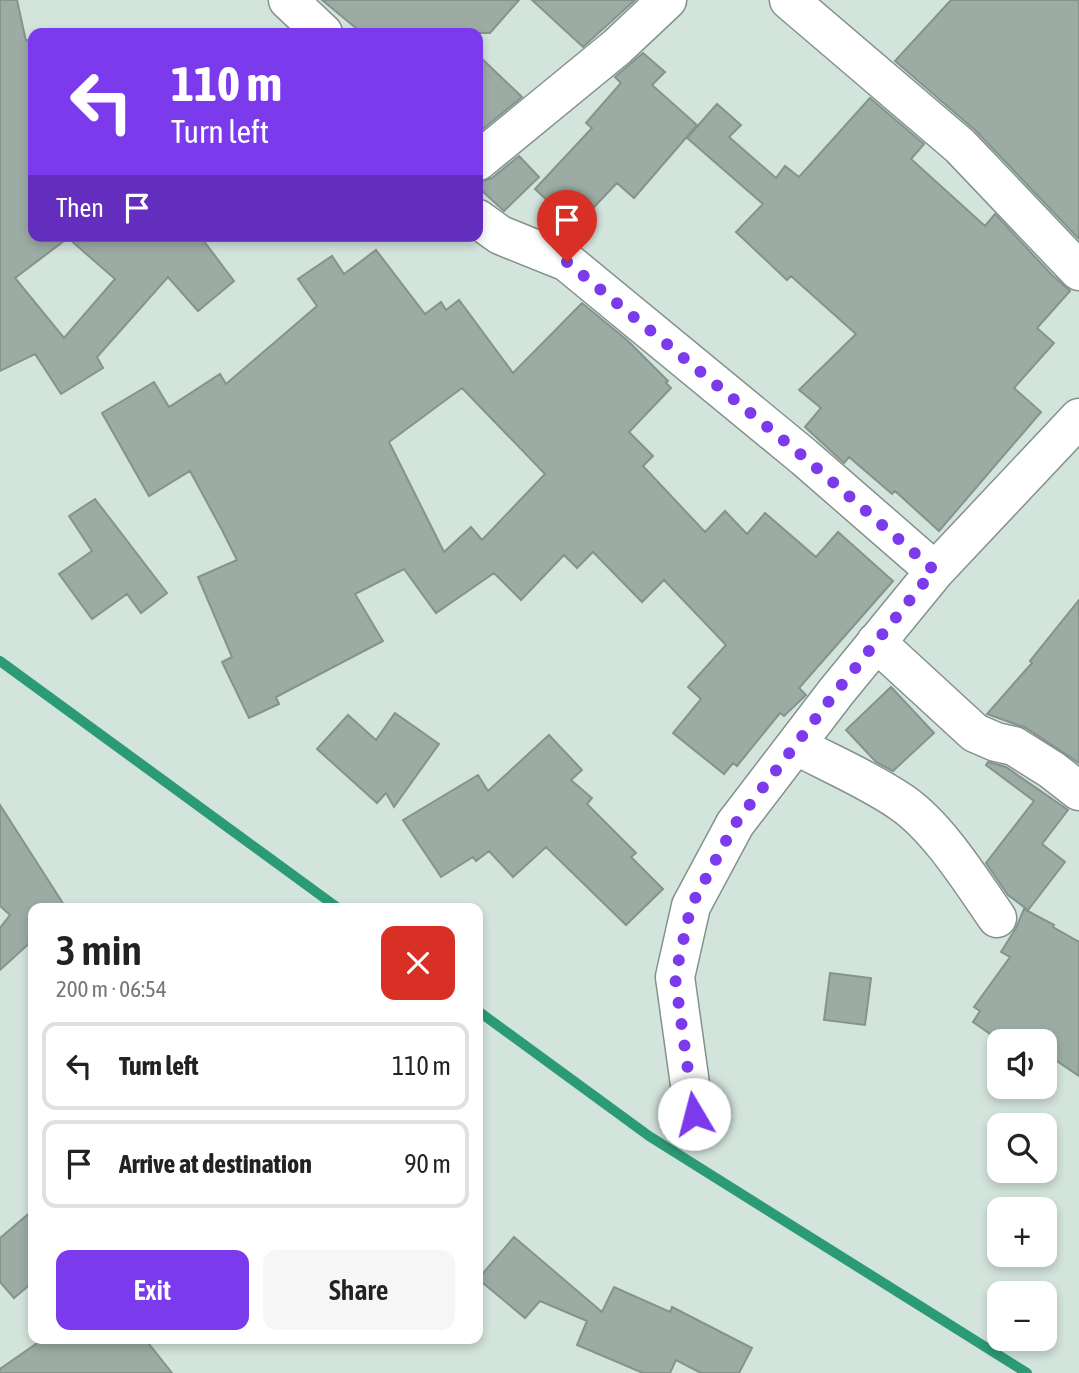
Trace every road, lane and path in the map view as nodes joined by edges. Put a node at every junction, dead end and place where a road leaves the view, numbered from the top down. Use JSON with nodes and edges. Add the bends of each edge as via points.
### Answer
{"nodes":[{"id":1,"x":288,"y":0,"type":"edge"},
{"id":2,"x":667,"y":0,"type":"edge"},
{"id":3,"x":789,"y":0,"type":"edge"},
{"id":4,"x":318,"y":28,"type":"edge"},
{"id":5,"x":483,"y":157,"type":"edge"},
{"id":6,"x":483,"y":223,"type":"edge"},
{"id":7,"x":1079,"y":271,"type":"edge"},
{"id":8,"x":1079,"y":418,"type":"edge"},
{"id":9,"x":934,"y":570,"type":"junction"},
{"id":10,"x":876,"y":642,"type":"junction"},
{"id":11,"x":797,"y":747,"type":"junction"},
{"id":12,"x":1079,"y":791,"type":"edge"},
{"id":13,"x":998,"y":918,"type":"dead end"},
{"id":14,"x":694,"y":1114,"type":"dead end"}],
"edges":[{"from":1,"to":4,"type":"street"},
{"from":2,"to":5,"type":"street"},
{"from":3,"to":7,"type":"street","via":[[960,146]]},
{"from":6,"to":9,"type":"street","via":[[500,235],[567,262]]},
{"from":8,"to":9,"type":"street"},
{"from":9,"to":10,"type":"street"},
{"from":10,"to":11,"type":"street"},
{"from":10,"to":12,"type":"street","via":[[975,733],[1014,746]]},
{"from":11,"to":13,"type":"street","via":[[903,803],[964,870]]},
{"from":11,"to":14,"type":"street","via":[[735,824],[691,906],[675,977]]}]}
